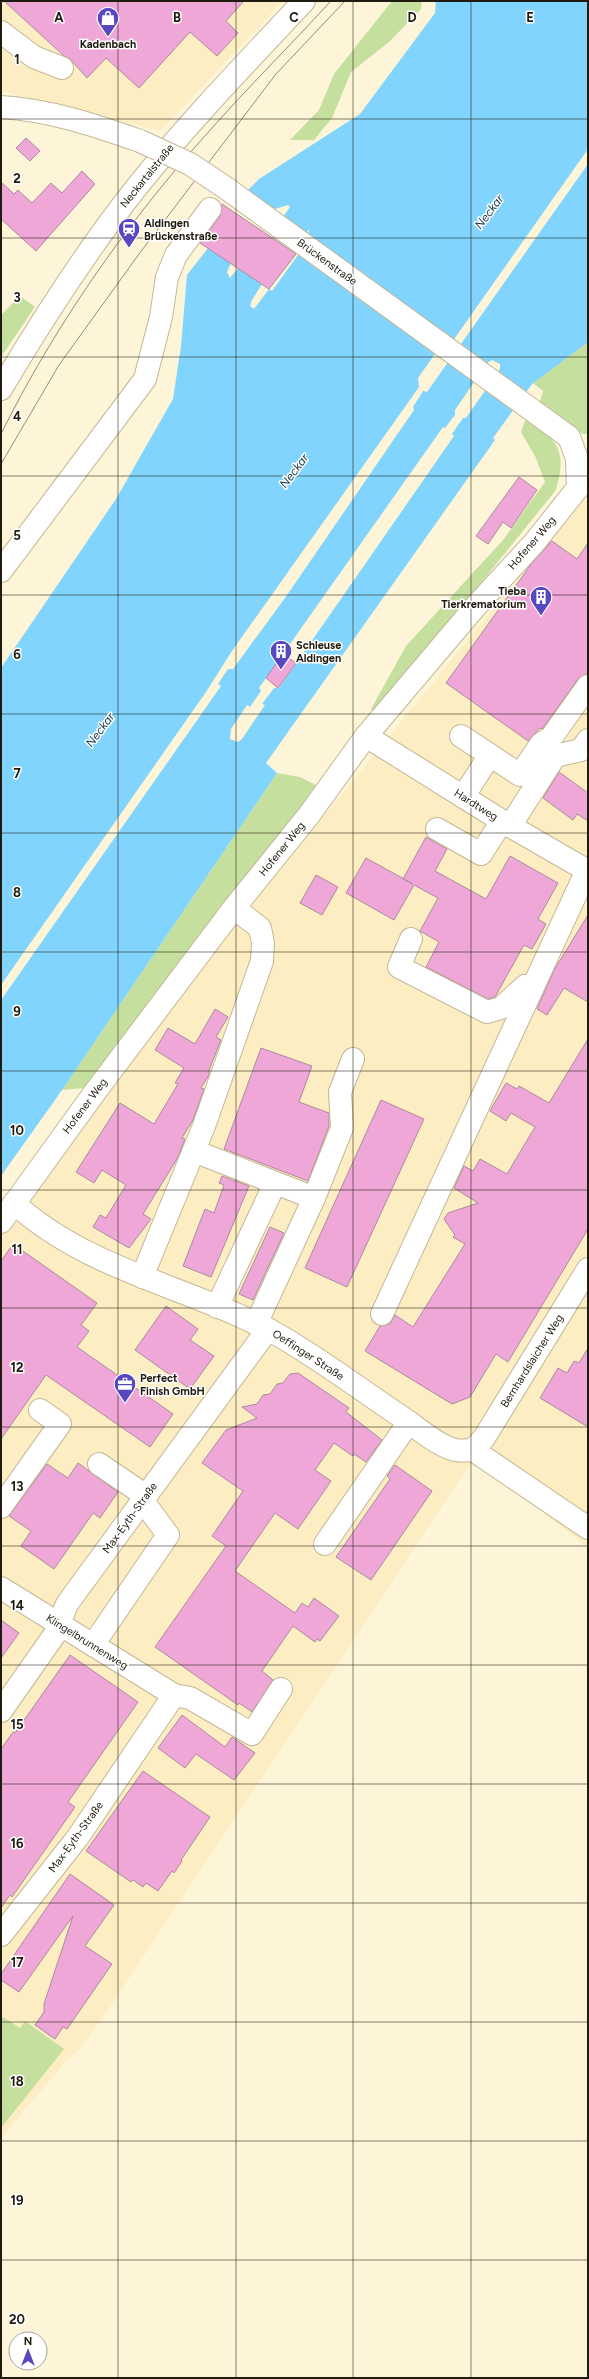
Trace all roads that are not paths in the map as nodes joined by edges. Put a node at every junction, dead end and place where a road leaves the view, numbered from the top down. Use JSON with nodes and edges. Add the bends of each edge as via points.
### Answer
{"nodes":[{"id":1,"x":304,"y":1,"type":"edge"},
{"id":2,"x":1,"y":32,"type":"edge"},
{"id":3,"x":62,"y":68,"type":"dead end"},
{"id":4,"x":1,"y":107,"type":"edge"},
{"id":5,"x":210,"y":209,"type":"dead end"},
{"id":6,"x":1,"y":389,"type":"edge"},
{"id":7,"x":585,"y":482,"type":"edge"},
{"id":8,"x":1,"y":571,"type":"edge"},
{"id":9,"x":588,"y":686,"type":"edge"},
{"id":10,"x":366,"y":736,"type":"junction"},
{"id":11,"x":461,"y":736,"type":"dead end"},
{"id":12,"x":588,"y":740,"type":"edge"},
{"id":13,"x":490,"y":755,"type":"junction"},
{"id":14,"x":463,"y":797,"type":"junction"},
{"id":15,"x":506,"y":824,"type":"junction"},
{"id":16,"x":437,"y":829,"type":"dead end"},
{"id":17,"x":587,"y":870,"type":"edge"},
{"id":18,"x":234,"y":908,"type":"junction"},
{"id":19,"x":411,"y":939,"type":"dead end"},
{"id":20,"x":532,"y":989,"type":"junction"},
{"id":21,"x":353,"y":1059,"type":"dead end"},
{"id":22,"x":194,"y":1151,"type":"junction"},
{"id":23,"x":275,"y":1183,"type":"junction"},
{"id":24,"x":314,"y":1198,"type":"junction"},
{"id":25,"x":14,"y":1203,"type":"junction"},
{"id":26,"x":1,"y":1222,"type":"edge"},
{"id":27,"x":588,"y":1269,"type":"edge"},
{"id":28,"x":142,"y":1277,"type":"junction"},
{"id":29,"x":217,"y":1307,"type":"junction"},
{"id":30,"x":382,"y":1314,"type":"dead end"},
{"id":31,"x":262,"y":1327,"type":"junction"},
{"id":32,"x":40,"y":1410,"type":"dead end"},
{"id":33,"x":409,"y":1422,"type":"junction"},
{"id":34,"x":473,"y":1450,"type":"junction"},
{"id":35,"x":99,"y":1464,"type":"dead end"},
{"id":36,"x":144,"y":1498,"type":"junction"},
{"id":37,"x":1,"y":1507,"type":"edge"},
{"id":38,"x":588,"y":1528,"type":"edge"},
{"id":39,"x":325,"y":1544,"type":"dead end"},
{"id":40,"x":1,"y":1588,"type":"edge"},
{"id":41,"x":59,"y":1625,"type":"junction"},
{"id":42,"x":93,"y":1645,"type":"junction"},
{"id":43,"x":282,"y":1689,"type":"dead end"},
{"id":44,"x":174,"y":1695,"type":"junction"},
{"id":45,"x":1,"y":1711,"type":"edge"},
{"id":46,"x":1,"y":1936,"type":"edge"}],
"edges":[{"from":1,"to":6,"type":"street","name":"Neckartalstraße","via":[[178,138],[136,189],[82,261]]},
{"from":2,"to":3,"type":"street","via":[[34,57]]},
{"from":4,"to":7,"type":"street","name":"Brückenstraße","bridge":true,"via":[[31,109],[82,120],[140,141],[198,168],[569,437]]},
{"from":5,"to":8,"type":"street","via":[[176,256],[167,277],[161,317],[144,379]]},
{"from":7,"to":10,"type":"street","name":"Hofener Weg"},
{"from":9,"to":13,"type":"street","via":[[551,738],[541,744],[520,775]]},
{"from":10,"to":14,"type":"street","name":"Hardtweg"},
{"from":10,"to":18,"type":"street","name":"Hofener Weg","via":[[309,816]]},
{"from":11,"to":13,"type":"street"},
{"from":12,"to":15,"type":"street","via":[[581,750],[555,756]]},
{"from":13,"to":14,"type":"street"},
{"from":14,"to":15,"type":"street","name":"Hardtweg"},
{"from":15,"to":16,"type":"street","via":[[481,854]]},
{"from":15,"to":17,"type":"street","name":"Hardtweg"},
{"from":17,"to":20,"type":"street"},
{"from":18,"to":22,"type":"street","via":[[260,928],[263,943],[262,961]]},
{"from":18,"to":25,"type":"street","name":"Hofener Weg"},
{"from":19,"to":20,"type":"street","via":[[399,967],[487,1012],[501,1008],[524,986]]},
{"from":20,"to":30,"type":"street"},
{"from":21,"to":24,"type":"street","name":"Max-Eyth-Straße","via":[[340,1092],[342,1128]]},
{"from":22,"to":23,"type":"street"},
{"from":22,"to":28,"type":"street"},
{"from":23,"to":24,"type":"street"},
{"from":23,"to":29,"type":"street"},
{"from":24,"to":31,"type":"street","name":"Max-Eyth-Straße"},
{"from":25,"to":26,"type":"street","name":"Hofener Weg"},
{"from":25,"to":28,"type":"street","name":"Oeffinger Straße","via":[[55,1235],[89,1254]]},
{"from":27,"to":34,"type":"street","name":"Bernhardslaicher Weg","via":[[484,1438]]},
{"from":28,"to":29,"type":"street","name":"Oeffinger Straße"},
{"from":29,"to":31,"type":"street","name":"Oeffinger Straße"},
{"from":31,"to":33,"type":"street","name":"Oeffinger Straße","via":[[298,1346]]},
{"from":31,"to":36,"type":"street","name":"Max-Eyth-Straße"},
{"from":32,"to":37,"type":"street","via":[[60,1424]]},
{"from":33,"to":34,"type":"street","name":"Oeffinger Straße","via":[[452,1449]]},
{"from":33,"to":39,"type":"street"},
{"from":34,"to":38,"type":"street"},
{"from":35,"to":36,"type":"street"},
{"from":36,"to":41,"type":"street","name":"Max-Eyth-Straße","via":[[67,1604]]},
{"from":36,"to":42,"type":"street","via":[[168,1535]]},
{"from":40,"to":41,"type":"street","name":"Klingelbrunnenweg"},
{"from":41,"to":42,"type":"street","name":"Klingelbrunnenweg"},
{"from":41,"to":45,"type":"street","name":"Max-Eyth-Straße"},
{"from":42,"to":44,"type":"street","name":"Klingelbrunnenweg"},
{"from":43,"to":44,"type":"street","name":"Klingelbrunnenweg","via":[[252,1734],[190,1698]]},
{"from":44,"to":46,"type":"street","name":"Max-Eyth-Straße","via":[[78,1837]]}]}
